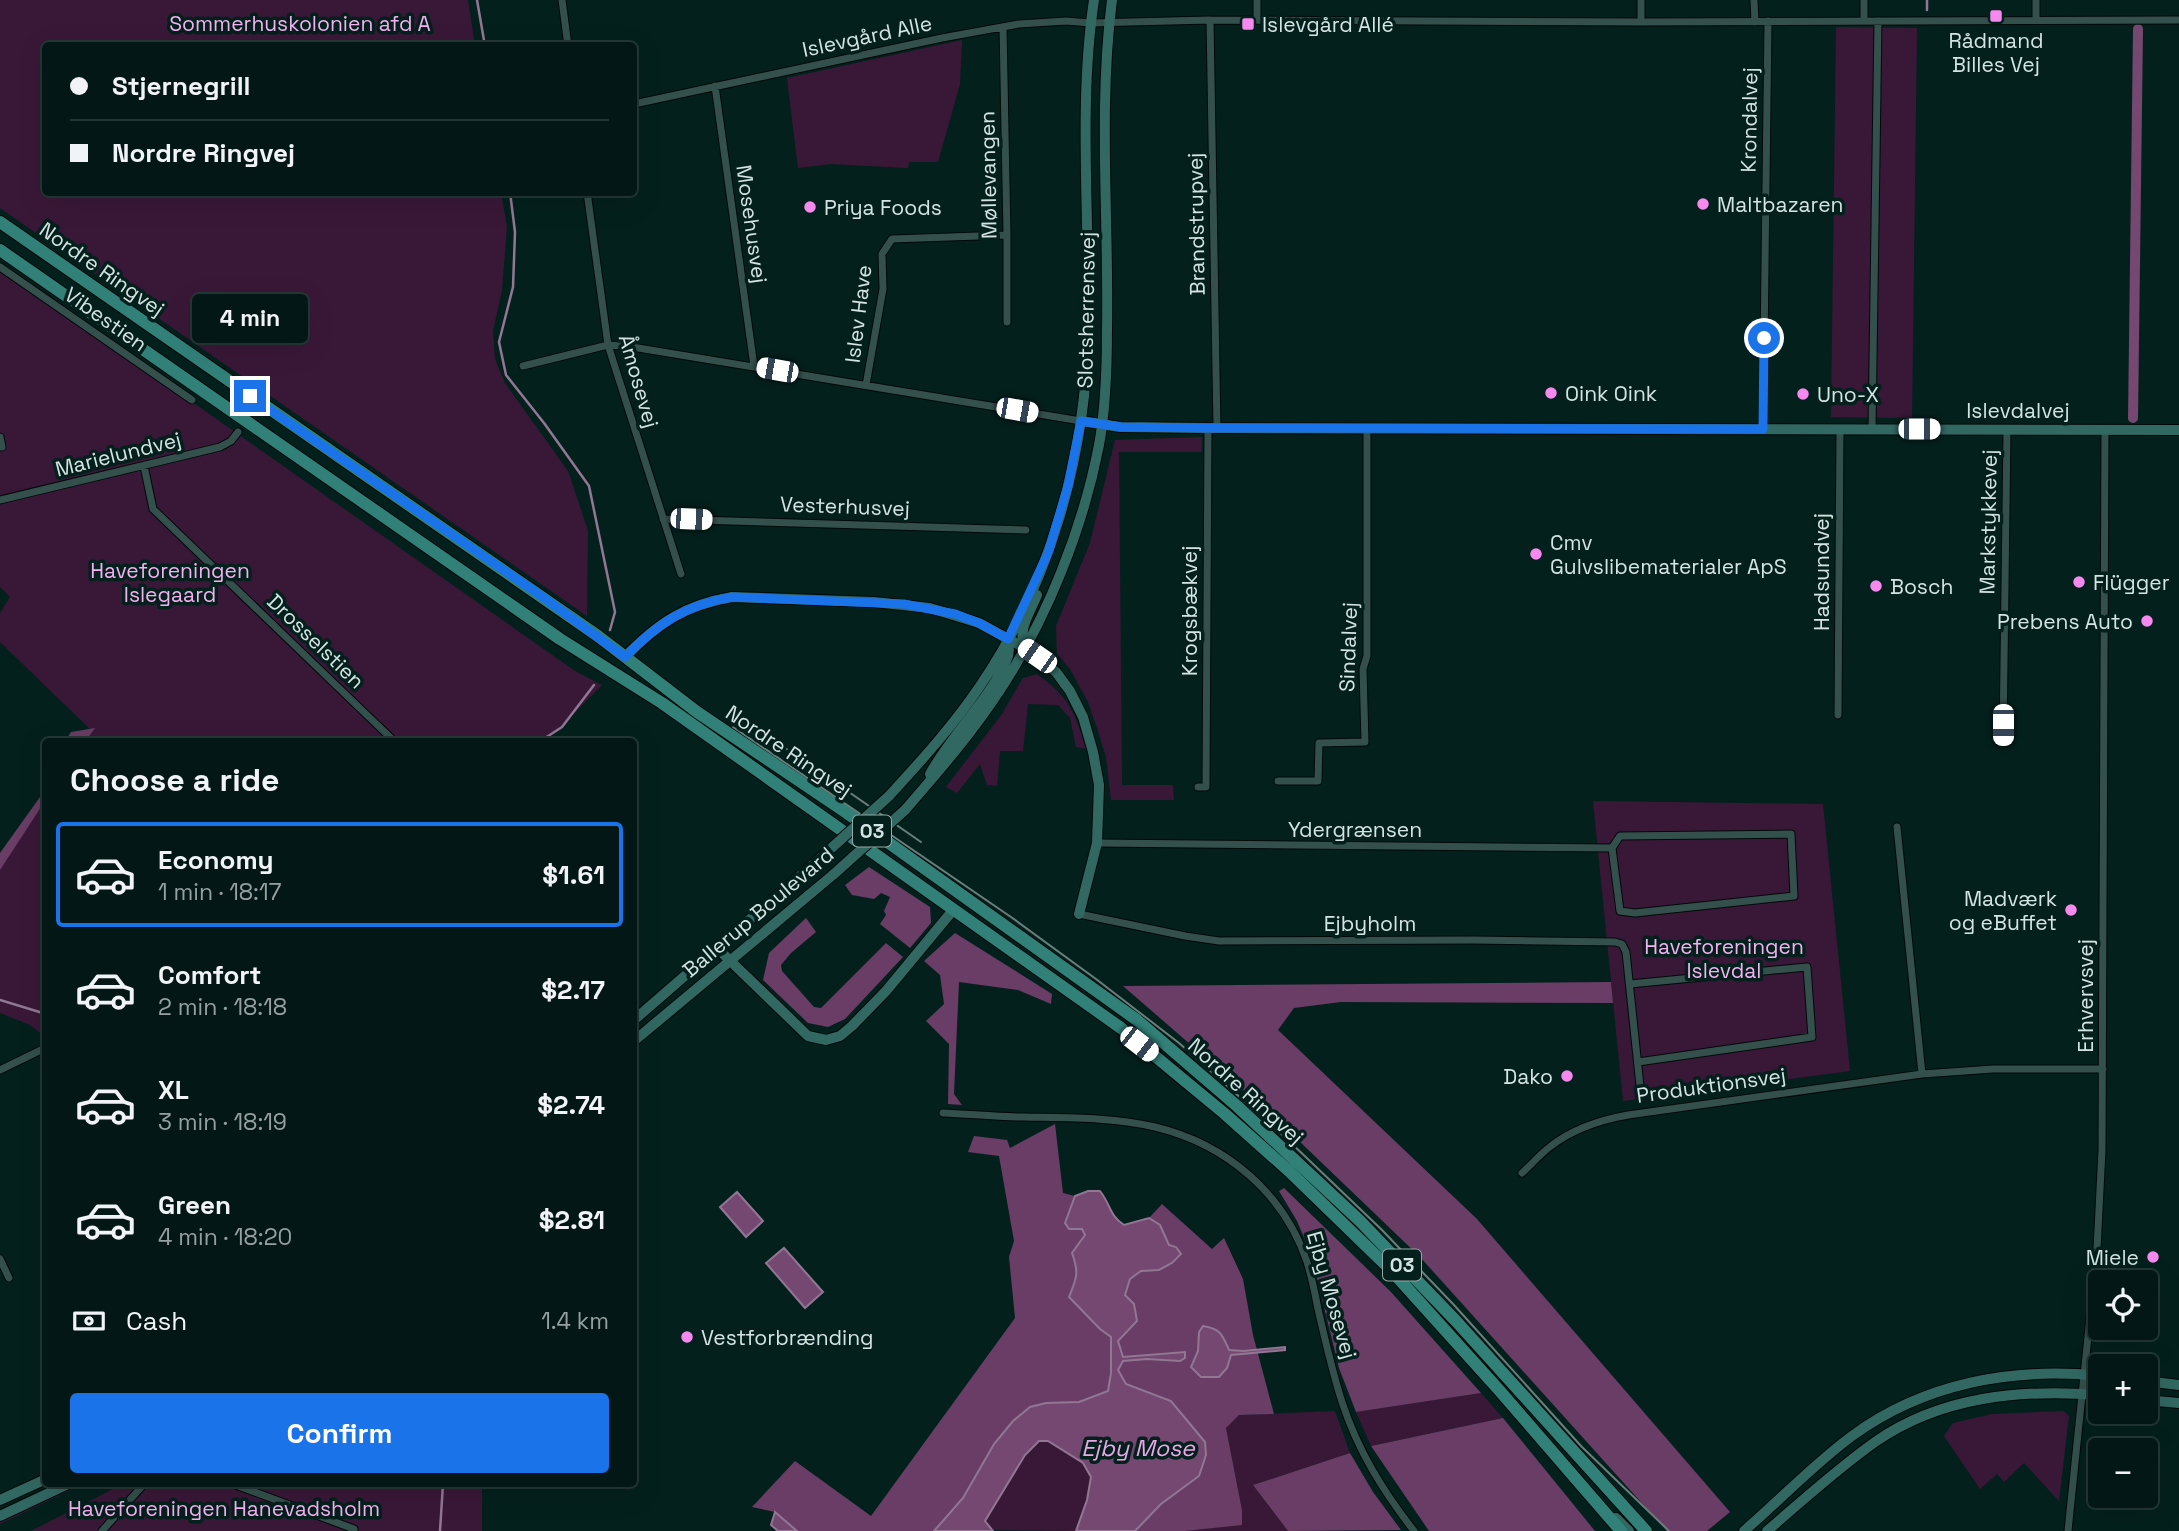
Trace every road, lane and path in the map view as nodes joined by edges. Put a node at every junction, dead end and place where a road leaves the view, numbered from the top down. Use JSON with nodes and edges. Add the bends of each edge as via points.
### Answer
{"nodes":[{"id":1,"x":562,"y":0,"type":"edge"},
{"id":2,"x":1094,"y":0,"type":"edge"},
{"id":3,"x":1112,"y":0,"type":"edge"},
{"id":4,"x":1257,"y":0,"type":"edge"},
{"id":5,"x":1641,"y":0,"type":"edge"},
{"id":6,"x":1754,"y":0,"type":"edge"},
{"id":7,"x":1864,"y":0,"type":"edge"},
{"id":8,"x":2036,"y":0,"type":"edge"},
{"id":9,"x":1210,"y":20,"type":"junction"},
{"id":10,"x":1257,"y":20,"type":"junction"},
{"id":11,"x":2036,"y":20,"type":"junction"},
{"id":12,"x":2179,"y":20,"type":"edge"},
{"id":13,"x":1768,"y":21,"type":"junction"},
{"id":14,"x":1864,"y":21,"type":"junction"},
{"id":15,"x":1878,"y":21,"type":"junction"},
{"id":16,"x":1641,"y":22,"type":"junction"},
{"id":17,"x":1755,"y":22,"type":"junction"},
{"id":18,"x":1090,"y":23,"type":"junction"},
{"id":19,"x":1109,"y":23,"type":"junction"},
{"id":20,"x":1003,"y":27,"type":"junction"},
{"id":21,"x":567,"y":42,"type":"edge"},
{"id":22,"x":715,"y":86,"type":"junction"},
{"id":23,"x":637,"y":103,"type":"edge"},
{"id":24,"x":588,"y":196,"type":"edge"},
{"id":25,"x":0,"y":222,"type":"edge"},
{"id":26,"x":1007,"y":235,"type":"junction"},
{"id":27,"x":0,"y":250,"type":"edge"},
{"id":28,"x":0,"y":267,"type":"edge"},
{"id":29,"x":1007,"y":322,"type":"dead end"},
{"id":30,"x":608,"y":345,"type":"junction"},
{"id":31,"x":523,"y":366,"type":"dead end"},
{"id":32,"x":754,"y":366,"type":"junction"},
{"id":33,"x":866,"y":386,"type":"junction"},
{"id":34,"x":192,"y":400,"type":"dead end"},
{"id":35,"x":1081,"y":421,"type":"junction"},
{"id":36,"x":1101,"y":424,"type":"junction"},
{"id":37,"x":1212,"y":428,"type":"junction"},
{"id":38,"x":1367,"y":429,"type":"junction"},
{"id":39,"x":1763,"y":429,"type":"junction"},
{"id":40,"x":1840,"y":429,"type":"junction"},
{"id":41,"x":1872,"y":429,"type":"junction"},
{"id":42,"x":2007,"y":429,"type":"junction"},
{"id":43,"x":2105,"y":429,"type":"junction"},
{"id":44,"x":2179,"y":430,"type":"edge"},
{"id":45,"x":238,"y":432,"type":"dead end"},
{"id":46,"x":0,"y":437,"type":"edge"},
{"id":47,"x":2,"y":447,"type":"dead end"},
{"id":48,"x":144,"y":466,"type":"junction"},
{"id":49,"x":0,"y":500,"type":"edge"},
{"id":50,"x":663,"y":519,"type":"junction"},
{"id":51,"x":1057,"y":525,"type":"junction"},
{"id":52,"x":1026,"y":530,"type":"dead end"},
{"id":53,"x":681,"y":574,"type":"dead end"},
{"id":54,"x":1008,"y":639,"type":"junction"},
{"id":55,"x":1025,"y":648,"type":"junction"},
{"id":56,"x":625,"y":657,"type":"junction"},
{"id":57,"x":1838,"y":715,"type":"dead end"},
{"id":58,"x":391,"y":738,"type":"edge"},
{"id":59,"x":2003,"y":741,"type":"dead end"},
{"id":60,"x":1278,"y":781,"type":"dead end"},
{"id":61,"x":1198,"y":787,"type":"dead end"},
{"id":62,"x":920,"y":792,"type":"junction"},
{"id":63,"x":889,"y":796,"type":"joint"},
{"id":64,"x":905,"y":810,"type":"joint"},
{"id":65,"x":1897,"y":827,"type":"dead end"},
{"id":66,"x":1097,"y":844,"type":"junction"},
{"id":67,"x":1612,"y":848,"type":"junction"},
{"id":68,"x":954,"y":909,"type":"junction"},
{"id":69,"x":1079,"y":914,"type":"joint"},
{"id":70,"x":717,"y":948,"type":"junction"},
{"id":71,"x":730,"y":961,"type":"junction"},
{"id":72,"x":1630,"y":985,"type":"junction"},
{"id":73,"x":637,"y":1017,"type":"edge"},
{"id":74,"x":637,"y":1038,"type":"edge"},
{"id":75,"x":42,"y":1049,"type":"edge"},
{"id":76,"x":1637,"y":1062,"type":"junction"},
{"id":77,"x":2103,"y":1069,"type":"junction"},
{"id":78,"x":0,"y":1070,"type":"edge"},
{"id":79,"x":1922,"y":1074,"type":"junction"},
{"id":80,"x":1640,"y":1086,"type":"dead end"},
{"id":81,"x":943,"y":1113,"type":"dead end"},
{"id":82,"x":1522,"y":1173,"type":"dead end"},
{"id":83,"x":0,"y":1259,"type":"edge"},
{"id":84,"x":9,"y":1278,"type":"dead end"},
{"id":85,"x":2084,"y":1375,"type":"junction"},
{"id":86,"x":2088,"y":1375,"type":"edge"},
{"id":87,"x":2158,"y":1382,"type":"edge"},
{"id":88,"x":2179,"y":1385,"type":"edge"},
{"id":89,"x":2083,"y":1394,"type":"junction"},
{"id":90,"x":2088,"y":1394,"type":"edge"},
{"id":91,"x":2158,"y":1400,"type":"edge"},
{"id":92,"x":2179,"y":1403,"type":"edge"},
{"id":93,"x":42,"y":1481,"type":"edge"},
{"id":94,"x":62,"y":1487,"type":"edge"},
{"id":95,"x":141,"y":1487,"type":"edge"},
{"id":96,"x":241,"y":1487,"type":"edge"},
{"id":97,"x":1585,"y":1490,"type":"junction"},
{"id":98,"x":0,"y":1500,"type":"edge"},
{"id":99,"x":0,"y":1516,"type":"edge"},
{"id":100,"x":102,"y":1531,"type":"edge"},
{"id":101,"x":354,"y":1531,"type":"edge"},
{"id":102,"x":1414,"y":1531,"type":"edge"},
{"id":103,"x":1621,"y":1531,"type":"edge"},
{"id":104,"x":1629,"y":1531,"type":"edge"},
{"id":105,"x":1646,"y":1531,"type":"edge"},
{"id":106,"x":1744,"y":1531,"type":"edge"},
{"id":107,"x":1767,"y":1531,"type":"edge"},
{"id":108,"x":2068,"y":1531,"type":"edge"}],
"edges":[{"from":1,"to":21,"type":"street"},
{"from":2,"to":18,"type":"street","name":"Slotsherrensvej"},
{"from":3,"to":19,"type":"street","name":"Slotsherrensvej"},
{"from":4,"to":10,"type":"street"},
{"from":5,"to":16,"type":"street"},
{"from":6,"to":17,"type":"street"},
{"from":7,"to":14,"type":"street"},
{"from":8,"to":11,"type":"street"},
{"from":9,"to":10,"type":"street","name":"Islevgård Alle"},
{"from":9,"to":19,"type":"street","name":"Islevgård Alle"},
{"from":9,"to":37,"type":"street","name":"Brandstrupvej"},
{"from":10,"to":16,"type":"street","name":"Islevgård Alle"},
{"from":11,"to":12,"type":"street","name":"Islevgård Alle"},
{"from":11,"to":15,"type":"street","name":"Islevgård Alle"},
{"from":13,"to":14,"type":"street","name":"Islevgård Alle"},
{"from":13,"to":17,"type":"street","name":"Islevgård Alle"},
{"from":13,"to":39,"type":"street","name":"Krondalvej"},
{"from":14,"to":15,"type":"street","name":"Islevgård Alle"},
{"from":15,"to":41,"type":"street"},
{"from":16,"to":17,"type":"street","name":"Islevgård Alle"},
{"from":18,"to":19,"type":"street","name":"Islevgård Alle"},
{"from":18,"to":20,"type":"street","name":"Islevgård Alle"},
{"from":18,"to":35,"type":"street","name":"Slotsherrensvej","via":[[1088,328]]},
{"from":19,"to":36,"type":"street","name":"Slotsherrensvej","via":[[1105,75],[1107,330]]},
{"from":20,"to":22,"type":"street","name":"Islevgård Alle"},
{"from":20,"to":26,"type":"street","name":"Møllevangen"},
{"from":22,"to":23,"type":"street","name":"Islevgård Alle"},
{"from":22,"to":32,"type":"street","name":"Mosehusvej"},
{"from":24,"to":30,"type":"street","name":"Åmosevej"},
{"from":25,"to":56,"type":"main road","name":"Nordre Ringvej","number":"O3"},
{"from":26,"to":29,"type":"street","name":"Møllevangen"},
{"from":26,"to":33,"type":"street","name":"Islev Have","via":[[892,239],[882,254],[883,289]]},
{"from":27,"to":68,"type":"main road","name":"Nordre Ringvej","number":"O3","via":[[560,639],[662,703]]},
{"from":28,"to":34,"type":"street","name":"Vibestien"},
{"from":30,"to":31,"type":"street"},
{"from":30,"to":32,"type":"street"},
{"from":30,"to":50,"type":"street","name":"Åmosevej"},
{"from":32,"to":33,"type":"street"},
{"from":33,"to":35,"type":"street"},
{"from":35,"to":36,"type":"street","name":"Islevdalvej"},
{"from":35,"to":51,"type":"street","name":"Slotsherrensvej"},
{"from":36,"to":37,"type":"street","name":"Islevdalvej"},
{"from":36,"to":55,"type":"street","name":"Slotsherrensvej","via":[[1084,503],[1066,558]]},
{"from":37,"to":38,"type":"street","name":"Islevdalvej"},
{"from":37,"to":61,"type":"street","name":"Krogsbækvej","via":[[1206,787]]},
{"from":38,"to":39,"type":"street","name":"Islevdalvej"},
{"from":38,"to":60,"type":"street","name":"Sindalvej","via":[[1364,742],[1319,743],[1318,781]]},
{"from":39,"to":40,"type":"street","name":"Islevdalvej"},
{"from":40,"to":41,"type":"street","name":"Islevdalvej"},
{"from":40,"to":57,"type":"street","name":"Hadsundvej"},
{"from":41,"to":42,"type":"street","name":"Islevdalvej"},
{"from":42,"to":43,"type":"street","name":"Islevdalvej"},
{"from":42,"to":59,"type":"street","name":"Markstykkevej"},
{"from":43,"to":44,"type":"street","name":"Islevdalvej"},
{"from":43,"to":77,"type":"street","name":"Erhvervsvej"},
{"from":45,"to":48,"type":"street","name":"Marielundvej","via":[[220,447]]},
{"from":46,"to":47,"type":"street"},
{"from":48,"to":49,"type":"street","name":"Marielundvej"},
{"from":48,"to":58,"type":"street","name":"Drosselstien","via":[[153,509]]},
{"from":50,"to":52,"type":"street","name":"Vesterhusvej"},
{"from":50,"to":53,"type":"street","name":"Åmosevej"},
{"from":51,"to":54,"type":"street","name":"Slotsherrensvej"},
{"from":51,"to":55,"type":"street","name":"Slotsherrensvej","via":[[1055,550],[1023,626]]},
{"from":54,"to":55,"type":"street"},
{"from":54,"to":56,"type":"street","via":[[955,614],[904,604],[732,597],[671,618]]},
{"from":54,"to":62,"type":"street","name":"Slotsherrensvej","via":[[1007,660]]},
{"from":54,"to":63,"type":"street","name":"Slotsherrensvej","via":[[951,726]]},
{"from":55,"to":62,"type":"street","name":"Slotsherrensvej","via":[[1000,690]]},
{"from":55,"to":66,"type":"street","via":[[1056,672],[1083,717],[1098,785]]},
{"from":56,"to":105,"type":"main road","name":"Nordre Ringvej","number":"O3","via":[[1165,1043],[1360,1221]]},
{"from":62,"to":64,"type":"street","name":"Slotsherrensvej"},
{"from":63,"to":70,"type":"street","name":"Ballerup Boulevard","bridge":true},
{"from":64,"to":71,"type":"street","name":"Ballerup Boulevard","bridge":true},
{"from":65,"to":79,"type":"street"},
{"from":66,"to":67,"type":"street","name":"Ydergrænsen"},
{"from":66,"to":69,"type":"street"},
{"from":67,"to":67,"type":"street","name":"Ydergrænsen","via":[[1620,911],[1794,895],[1791,834],[1620,836]]},
{"from":68,"to":71,"type":"street","via":[[886,991],[841,1036],[827,1040],[808,1036]]},
{"from":68,"to":97,"type":"main road","name":"Nordre Ringvej","number":"O3","via":[[1121,1028],[1289,1171],[1390,1269]]},
{"from":69,"to":72,"type":"street","name":"Ejbyholm","via":[[1219,941],[1615,942],[1626,952]]},
{"from":70,"to":71,"type":"street"},
{"from":70,"to":73,"type":"street","name":"Ballerup Boulevard"},
{"from":71,"to":74,"type":"street","name":"Ballerup Boulevard"},
{"from":72,"to":76,"type":"street","name":"Ejbyholm"},
{"from":72,"to":76,"type":"street","via":[[1807,967],[1812,1037]]},
{"from":75,"to":78,"type":"street"},
{"from":76,"to":80,"type":"street","name":"Ejbyholm"},
{"from":77,"to":79,"type":"street","name":"Produktionsvej"},
{"from":77,"to":85,"type":"street","name":"Erhvervsvej","via":[[2099,1213]]},
{"from":79,"to":82,"type":"street","name":"Produktionsvej","via":[[1608,1118],[1570,1133]]},
{"from":81,"to":102,"type":"street","name":"Ejby Mosevej","via":[[1107,1119],[1156,1128],[1221,1154],[1256,1179],[1292,1225],[1308,1264],[1327,1351],[1366,1462]]},
{"from":83,"to":84,"type":"street"},
{"from":85,"to":86,"type":"street"},
{"from":85,"to":89,"type":"street","name":"Erhvervsvej"},
{"from":85,"to":106,"type":"street","via":[[2011,1375],[1939,1391],[1904,1405],[1835,1449]]},
{"from":87,"to":88,"type":"street"},
{"from":89,"to":90,"type":"street"},
{"from":89,"to":107,"type":"street","via":[[1984,1398],[1910,1422],[1845,1464]]},
{"from":89,"to":108,"type":"street","name":"Erhvervsvej"},
{"from":91,"to":92,"type":"street"},
{"from":93,"to":98,"type":"street"},
{"from":94,"to":99,"type":"street"},
{"from":95,"to":100,"type":"street"},
{"from":96,"to":101,"type":"street"},
{"from":97,"to":103,"type":"main road","name":"Nordre Ringvej","number":"O3"},
{"from":97,"to":104,"type":"street"}]}
